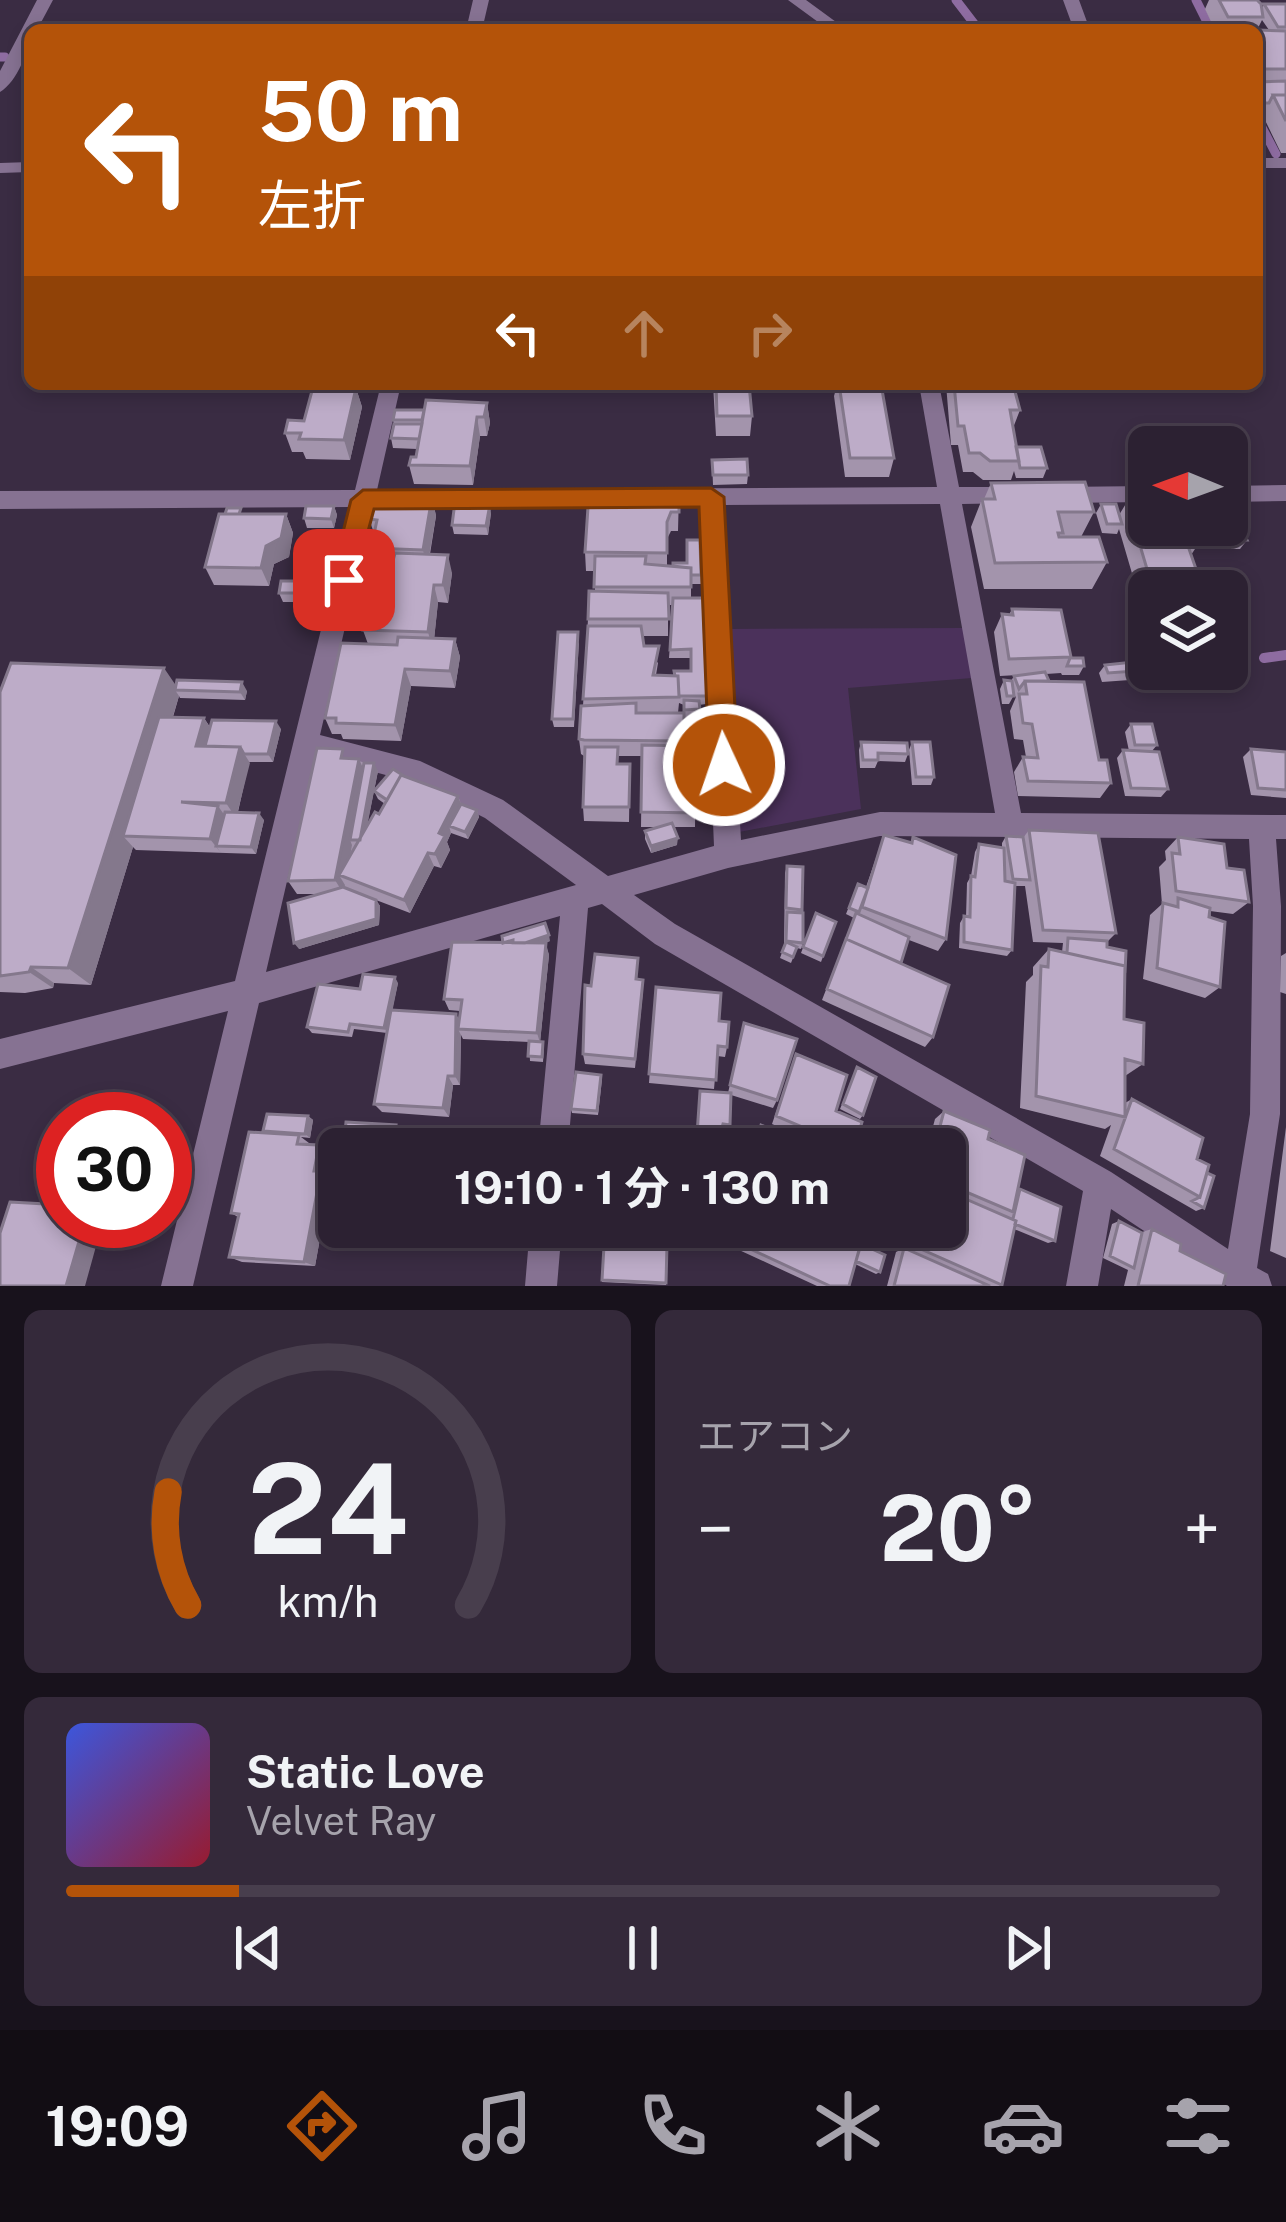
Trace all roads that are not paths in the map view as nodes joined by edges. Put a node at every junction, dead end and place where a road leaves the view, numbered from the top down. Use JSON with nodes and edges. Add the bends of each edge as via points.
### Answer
{"nodes":[{"id":1,"x":796,"y":0,"type":"edge"},
{"id":2,"x":830,"y":24,"type":"edge"},
{"id":3,"x":24,"y":41,"type":"edge"},
{"id":4,"x":0,"y":87,"type":"edge"},
{"id":5,"x":390,"y":390,"type":"edge"},
{"id":6,"x":930,"y":390,"type":"edge"},
{"id":7,"x":1286,"y":493,"type":"edge"},
{"id":8,"x":1128,"y":494,"type":"edge"},
{"id":9,"x":1248,"y":494,"type":"edge"},
{"id":10,"x":951,"y":496,"type":"junction"},
{"id":11,"x":711,"y":497,"type":"junction"},
{"id":12,"x":0,"y":500,"type":"edge"},
{"id":13,"x":363,"y":500,"type":"junction"},
{"id":14,"x":305,"y":742,"type":"junction"},
{"id":15,"x":1010,"y":825,"type":"junction"},
{"id":16,"x":1274,"y":827,"type":"edge"},
{"id":17,"x":728,"y":854,"type":"junction"},
{"id":18,"x":588,"y":894,"type":"junction"},
{"id":19,"x":1276,"y":908,"type":"edge"},
{"id":20,"x":247,"y":992,"type":"junction"},
{"id":21,"x":0,"y":1054,"type":"edge"},
{"id":22,"x":556,"y":1128,"type":"edge"},
{"id":23,"x":1100,"y":1183,"type":"junction"},
{"id":24,"x":544,"y":1248,"type":"edge"},
{"id":25,"x":1248,"y":1281,"type":"edge"},
{"id":26,"x":177,"y":1286,"type":"edge"},
{"id":27,"x":541,"y":1286,"type":"edge"},
{"id":28,"x":1082,"y":1286,"type":"edge"}],
"edges":[{"from":1,"to":2,"type":"street"},
{"from":3,"to":4,"type":"street"},
{"from":5,"to":13,"type":"street"},
{"from":6,"to":10,"type":"street"},
{"from":7,"to":9,"type":"street"},
{"from":8,"to":10,"type":"street"},
{"from":10,"to":11,"type":"street"},
{"from":10,"to":15,"type":"street"},
{"from":11,"to":13,"type":"street"},
{"from":11,"to":17,"type":"street"},
{"from":12,"to":13,"type":"street"},
{"from":13,"to":14,"type":"street"},
{"from":14,"to":18,"type":"street","via":[[420,773],[494,809]]},
{"from":14,"to":20,"type":"street"},
{"from":15,"to":16,"type":"street"},
{"from":15,"to":17,"type":"street","via":[[880,824]]},
{"from":16,"to":19,"type":"street"},
{"from":17,"to":18,"type":"street"},
{"from":18,"to":20,"type":"street"},
{"from":18,"to":22,"type":"street"},
{"from":18,"to":23,"type":"street"},
{"from":19,"to":25,"type":"street"},
{"from":20,"to":21,"type":"street"},
{"from":20,"to":26,"type":"street"},
{"from":23,"to":25,"type":"street"},
{"from":23,"to":28,"type":"street"},
{"from":24,"to":27,"type":"street"}]}
